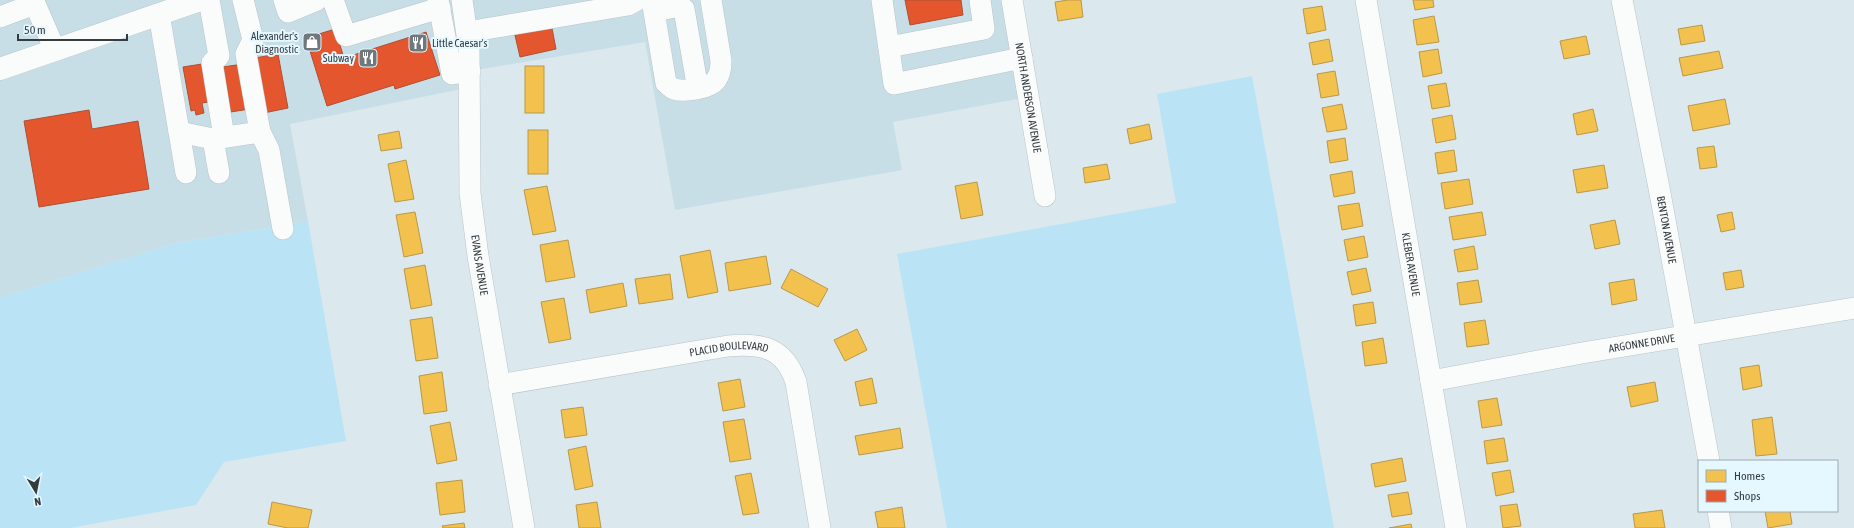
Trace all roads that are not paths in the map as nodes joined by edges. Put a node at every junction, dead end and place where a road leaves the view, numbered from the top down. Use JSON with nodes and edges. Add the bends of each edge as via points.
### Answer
{"nodes":[{"id":1,"x":200,"y":0,"type":"edge"},
{"id":2,"x":243,"y":0,"type":"edge"},
{"id":3,"x":284,"y":0,"type":"edge"},
{"id":4,"x":317,"y":0,"type":"edge"},
{"id":5,"x":333,"y":0,"type":"edge"},
{"id":6,"x":637,"y":0,"type":"edge"},
{"id":7,"x":703,"y":0,"type":"edge"},
{"id":8,"x":711,"y":0,"type":"edge"},
{"id":9,"x":882,"y":0,"type":"edge"},
{"id":10,"x":980,"y":0,"type":"edge"},
{"id":11,"x":1012,"y":0,"type":"edge"},
{"id":12,"x":1366,"y":0,"type":"edge"},
{"id":13,"x":1622,"y":0,"type":"edge"},
{"id":14,"x":466,"y":1,"type":"edge"},
{"id":15,"x":657,"y":3,"type":"edge"},
{"id":16,"x":439,"y":4,"type":"edge"},
{"id":17,"x":159,"y":14,"type":"junction"},
{"id":18,"x":0,"y":17,"type":"edge"},
{"id":19,"x":467,"y":32,"type":"junction"},
{"id":20,"x":889,"y":47,"type":"junction"},
{"id":21,"x":54,"y":50,"type":"junction"},
{"id":22,"x":1022,"y":58,"type":"junction"},
{"id":23,"x":0,"y":69,"type":"edge"},
{"id":24,"x":470,"y":71,"type":"junction"},
{"id":25,"x":179,"y":132,"type":"junction"},
{"id":26,"x":260,"y":132,"type":"junction"},
{"id":27,"x":218,"y":138,"type":"junction"},
{"id":28,"x":186,"y":173,"type":"dead end"},
{"id":29,"x":219,"y":173,"type":"dead end"},
{"id":30,"x":1045,"y":196,"type":"dead end"},
{"id":31,"x":282,"y":229,"type":"dead end"},
{"id":32,"x":1854,"y":308,"type":"edge"},
{"id":33,"x":1686,"y":336,"type":"junction"},
{"id":34,"x":1431,"y":381,"type":"junction"},
{"id":35,"x":499,"y":385,"type":"junction"},
{"id":36,"x":1709,"y":460,"type":"edge"},
{"id":37,"x":1718,"y":512,"type":"edge"},
{"id":38,"x":524,"y":528,"type":"edge"},
{"id":39,"x":820,"y":528,"type":"edge"},
{"id":40,"x":1456,"y":528,"type":"edge"},
{"id":41,"x":1721,"y":528,"type":"edge"}],
"edges":[{"from":1,"to":17,"type":"main road"},
{"from":1,"to":27,"type":"street","via":[[219,56],[212,63]]},
{"from":2,"to":26,"type":"street","via":[[253,40],[246,54]]},
{"from":3,"to":4,"type":"street","via":[[288,12]]},
{"from":5,"to":16,"type":"street","via":[[346,36]]},
{"from":6,"to":19,"type":"street","via":[[628,5]]},
{"from":7,"to":15,"type":"street","via":[[713,60],[712,71],[708,76],[696,78],[684,9]]},
{"from":8,"to":15,"type":"street","via":[[721,61],[720,71],[716,80],[708,86],[681,90],[666,83]]},
{"from":9,"to":20,"type":"street"},
{"from":10,"to":20,"type":"street","via":[[984,30]]},
{"from":11,"to":22,"type":"street","name":"NORTH ANDERSON AVENUE"},
{"from":12,"to":34,"type":"street","name":"KLEBER AVENUE"},
{"from":13,"to":33,"type":"street","name":"BENTON AVENUE"},
{"from":14,"to":19,"type":"street","name":"EVANS AVENUE"},
{"from":16,"to":24,"type":"street","via":[[452,74]]},
{"from":17,"to":21,"type":"main road"},
{"from":17,"to":25,"type":"street"},
{"from":18,"to":21,"type":"street","via":[[36,4]]},
{"from":19,"to":24,"type":"street","name":"EVANS AVENUE"},
{"from":20,"to":22,"type":"street","via":[[894,84]]},
{"from":21,"to":23,"type":"main road"},
{"from":22,"to":30,"type":"street","name":"NORTH ANDERSON AVENUE"},
{"from":24,"to":35,"type":"street","name":"EVANS AVENUE","via":[[470,193]]},
{"from":25,"to":27,"type":"street"},
{"from":25,"to":28,"type":"street"},
{"from":26,"to":27,"type":"street"},
{"from":26,"to":31,"type":"street","via":[[269,150]]},
{"from":27,"to":29,"type":"street"},
{"from":32,"to":33,"type":"street","name":"ARGONNE DRIVE"},
{"from":33,"to":34,"type":"street","name":"ARGONNE DRIVE"},
{"from":33,"to":36,"type":"street","name":"BENTON AVENUE"},
{"from":34,"to":40,"type":"street","name":"KLEBER AVENUE"},
{"from":35,"to":38,"type":"street","name":"EVANS AVENUE"},
{"from":35,"to":39,"type":"street","name":"PLACID BOULEVARD","via":[[728,346],[750,344],[764,347],[786,362],[796,382]]},
{"from":37,"to":41,"type":"street"}]}
